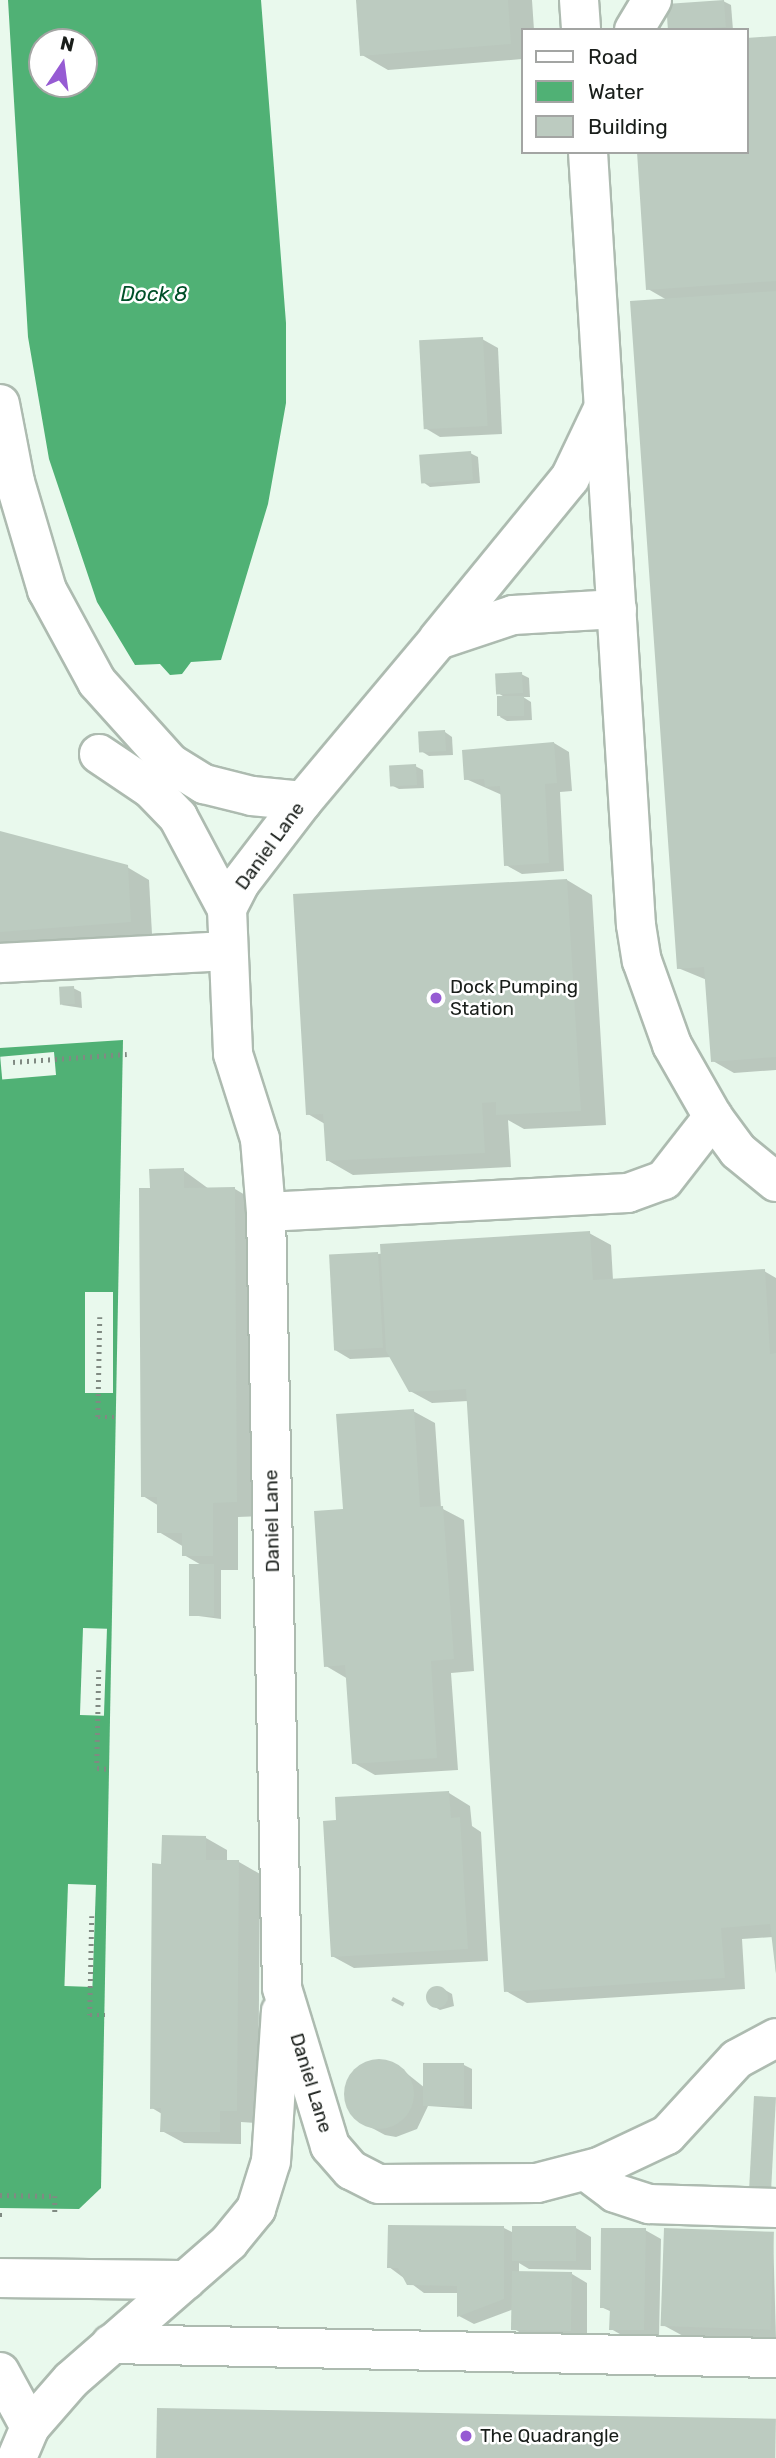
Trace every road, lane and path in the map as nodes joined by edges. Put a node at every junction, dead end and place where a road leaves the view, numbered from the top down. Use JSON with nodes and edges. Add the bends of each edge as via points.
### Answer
{"nodes":[{"id":1,"x":579,"y":0,"type":"edge"},
{"id":2,"x":652,"y":0,"type":"edge"},
{"id":3,"x":581,"y":28,"type":"edge"},
{"id":4,"x":635,"y":28,"type":"edge"},
{"id":5,"x":589,"y":154,"type":"edge"},
{"id":6,"x":0,"y":404,"type":"edge"},
{"id":7,"x":604,"y":404,"type":"junction"},
{"id":8,"x":617,"y":609,"type":"junction"},
{"id":9,"x":438,"y":640,"type":"junction"},
{"id":10,"x":204,"y":784,"type":"junction"},
{"id":11,"x":303,"y":801,"type":"junction"},
{"id":12,"x":227,"y":909,"type":"junction"},
{"id":13,"x":228,"y":951,"type":"junction"},
{"id":14,"x":0,"y":963,"type":"edge"},
{"id":15,"x":127,"y":1054,"type":"dead end"},
{"id":16,"x":13,"y":1062,"type":"dead end"},
{"id":17,"x":713,"y":1117,"type":"junction"},
{"id":18,"x":776,"y":1153,"type":"edge"},
{"id":19,"x":776,"y":1182,"type":"edge"},
{"id":20,"x":266,"y":1212,"type":"junction"},
{"id":21,"x":100,"y":1317,"type":"dead end"},
{"id":22,"x":116,"y":1417,"type":"dead end"},
{"id":23,"x":99,"y":1670,"type":"dead end"},
{"id":24,"x":109,"y":1769,"type":"dead end"},
{"id":25,"x":92,"y":1916,"type":"dead end"},
{"id":26,"x":282,"y":1988,"type":"junction"},
{"id":27,"x":104,"y":2015,"type":"dead end"},
{"id":28,"x":776,"y":2038,"type":"edge"},
{"id":29,"x":586,"y":2171,"type":"junction"},
{"id":30,"x":0,"y":2195,"type":"edge"},
{"id":31,"x":776,"y":2208,"type":"edge"},
{"id":32,"x":55,"y":2214,"type":"dead end"},
{"id":33,"x":0,"y":2278,"type":"edge"},
{"id":34,"x":186,"y":2280,"type":"junction"},
{"id":35,"x":110,"y":2344,"type":"junction"},
{"id":36,"x":776,"y":2358,"type":"edge"},
{"id":37,"x":0,"y":2372,"type":"edge"},
{"id":38,"x":23,"y":2443,"type":"edge"}],
"edges":[{"from":1,"to":3,"type":"lane"},
{"from":2,"to":4,"type":"lane"},
{"from":5,"to":7,"type":"lane"},
{"from":6,"to":10,"type":"lane","via":[[29,532],[64,626],[97,682],[170,763]]},
{"from":7,"to":8,"type":"lane"},
{"from":7,"to":9,"type":"lane","name":"Daniel Lane","via":[[570,478]]},
{"from":8,"to":9,"type":"lane","via":[[513,615]]},
{"from":8,"to":17,"type":"lane","via":[[642,961],[672,1045]]},
{"from":9,"to":11,"type":"lane","name":"Daniel Lane"},
{"from":10,"to":11,"type":"lane"},
{"from":10,"to":12,"type":"lane","via":[[99,754],[151,789],[178,817]]},
{"from":11,"to":12,"type":"lane","name":"Daniel Lane","via":[[240,883]]},
{"from":12,"to":13,"type":"lane","name":"Daniel Lane"},
{"from":13,"to":14,"type":"lane"},
{"from":13,"to":20,"type":"lane","name":"Daniel Lane","via":[[233,1054],[260,1139]]},
{"from":15,"to":16,"type":"path"},
{"from":17,"to":18,"type":"lane"},
{"from":17,"to":19,"type":"lane","via":[[738,1151]]},
{"from":17,"to":20,"type":"lane","via":[[679,1167],[664,1180],[628,1193]]},
{"from":20,"to":26,"type":"lane","name":"Daniel Lane"},
{"from":21,"to":22,"type":"path","via":[[98,1417]]},
{"from":23,"to":24,"type":"path","via":[[97,1768]]},
{"from":25,"to":27,"type":"path","via":[[90,2015]]},
{"from":26,"to":29,"type":"lane","name":"Daniel Lane","via":[[330,2146],[361,2178],[379,2185],[537,2183]]},
{"from":26,"to":34,"type":"lane","via":[[271,2161],[265,2189],[238,2233]]},
{"from":28,"to":29,"type":"lane","name":"Daniel Lane","via":[[737,2059],[667,2135]]},
{"from":29,"to":31,"type":"lane","via":[[615,2193],[649,2204]]},
{"from":30,"to":32,"type":"path","via":[[55,2196]]},
{"from":33,"to":34,"type":"lane"},
{"from":34,"to":35,"type":"lane"},
{"from":35,"to":36,"type":"lane"},
{"from":35,"to":38,"type":"lane"},
{"from":37,"to":38,"type":"lane"}]}
